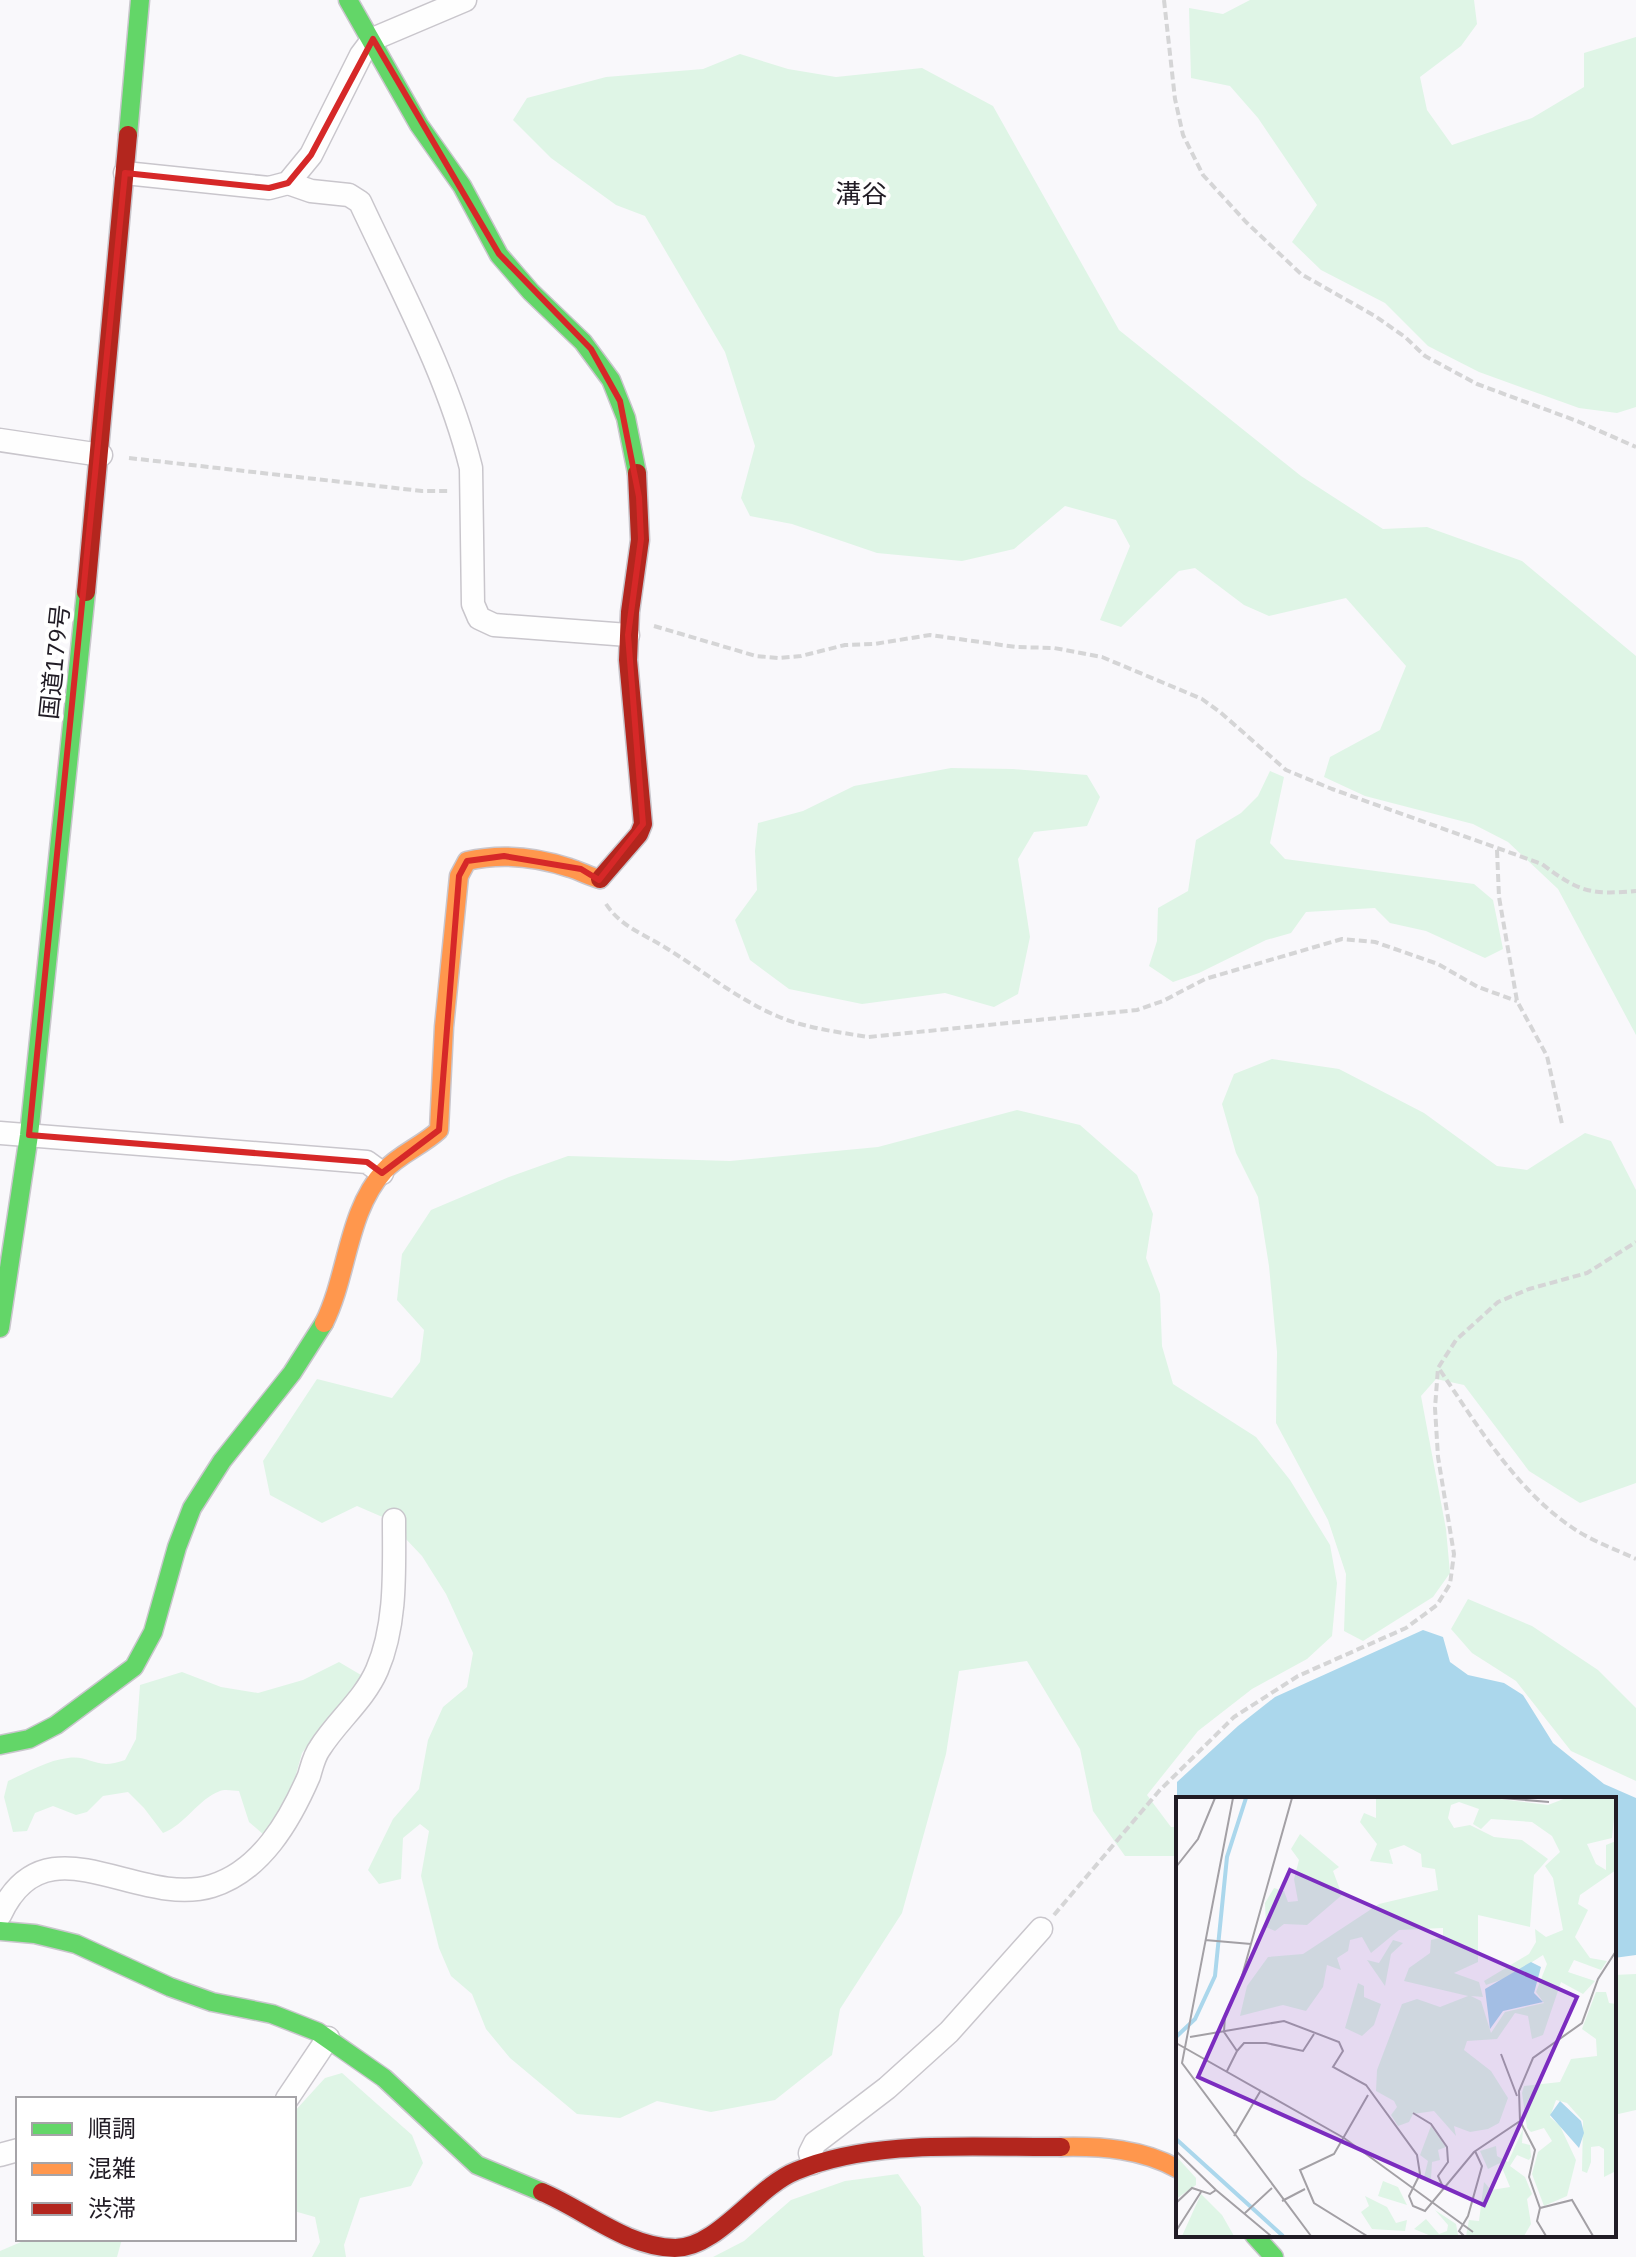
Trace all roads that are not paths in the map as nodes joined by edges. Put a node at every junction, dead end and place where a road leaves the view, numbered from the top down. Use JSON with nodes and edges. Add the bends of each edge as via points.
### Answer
{"nodes":[{"id":1,"x":140,"y":0,"type":"edge"},
{"id":2,"x":348,"y":0,"type":"edge"},
{"id":3,"x":465,"y":0,"type":"edge"},
{"id":4,"x":373,"y":39,"type":"junction"},
{"id":5,"x":125,"y":173,"type":"junction"},
{"id":6,"x":288,"y":183,"type":"junction"},
{"id":7,"x":0,"y":440,"type":"edge"},
{"id":8,"x":101,"y":455,"type":"junction"},
{"id":9,"x":629,"y":627,"type":"junction"},
{"id":10,"x":0,"y":1133,"type":"edge"},
{"id":11,"x":29,"y":1135,"type":"junction"},
{"id":12,"x":382,"y":1173,"type":"junction"},
{"id":13,"x":0,"y":1328,"type":"edge"},
{"id":14,"x":394,"y":1520,"type":"dead end"},
{"id":15,"x":0,"y":1745,"type":"edge"},
{"id":16,"x":0,"y":1915,"type":"edge"},
{"id":17,"x":1041,"y":1929,"type":"road end"},
{"id":18,"x":0,"y":1931,"type":"edge"},
{"id":19,"x":328,"y":2038,"type":"junction"},
{"id":20,"x":288,"y":2097,"type":"edge"},
{"id":21,"x":813,"y":2163,"type":"junction"},
{"id":22,"x":1176,"y":2168,"type":"edge"},
{"id":23,"x":1256,"y":2237,"type":"edge"},
{"id":24,"x":651,"y":2251,"type":"edge"},
{"id":25,"x":1274,"y":2257,"type":"edge"}],
"edges":[{"from":1,"to":5,"type":"main road","name":"国道179号"},
{"from":2,"to":4,"type":"main road"},
{"from":3,"to":4,"type":"street"},
{"from":4,"to":6,"type":"street","via":[[311,155]]},
{"from":4,"to":9,"type":"main road","via":[[414,117],[462,186],[499,254],[522,285],[605,367],[620,401],[629,430],[641,539]]},
{"from":5,"to":6,"type":"street","via":[[269,188]]},
{"from":5,"to":8,"type":"main road","name":"国道179号"},
{"from":6,"to":9,"type":"street","via":[[360,202],[427,347],[465,446],[473,492],[473,604],[479,618],[494,625]]},
{"from":7,"to":8,"type":"street"},
{"from":8,"to":11,"type":"main road","name":"国道179号"},
{"from":9,"to":12,"type":"main road","via":[[643,824],[639,834],[599,880],[581,869],[504,856],[467,861],[459,876],[439,1130]]},
{"from":10,"to":11,"type":"street"},
{"from":11,"to":12,"type":"street","via":[[367,1162]]},
{"from":11,"to":13,"type":"main road","name":"国道179号"},
{"from":12,"to":15,"type":"main road","via":[[361,1209],[324,1324],[191,1510],[146,1650],[133,1669],[78,1710],[40,1734]]},
{"from":14,"to":16,"type":"street","via":[[389,1625],[377,1670],[317,1751],[271,1844],[240,1873],[212,1886],[172,1891],[83,1868],[55,1868],[34,1875],[11,1895]]},
{"from":17,"to":21,"type":"street","via":[[949,2032],[815,2143]]},
{"from":18,"to":19,"type":"main road","via":[[76,1944],[170,1987],[272,2014]]},
{"from":19,"to":20,"type":"street"},
{"from":19,"to":24,"type":"main road","via":[[384,2078],[477,2165],[556,2198]]},
{"from":21,"to":22,"type":"main road","via":[[897,2149],[1104,2146]]},
{"from":21,"to":24,"type":"main road","via":[[764,2190],[706,2239]]},
{"from":23,"to":25,"type":"main road"}]}
